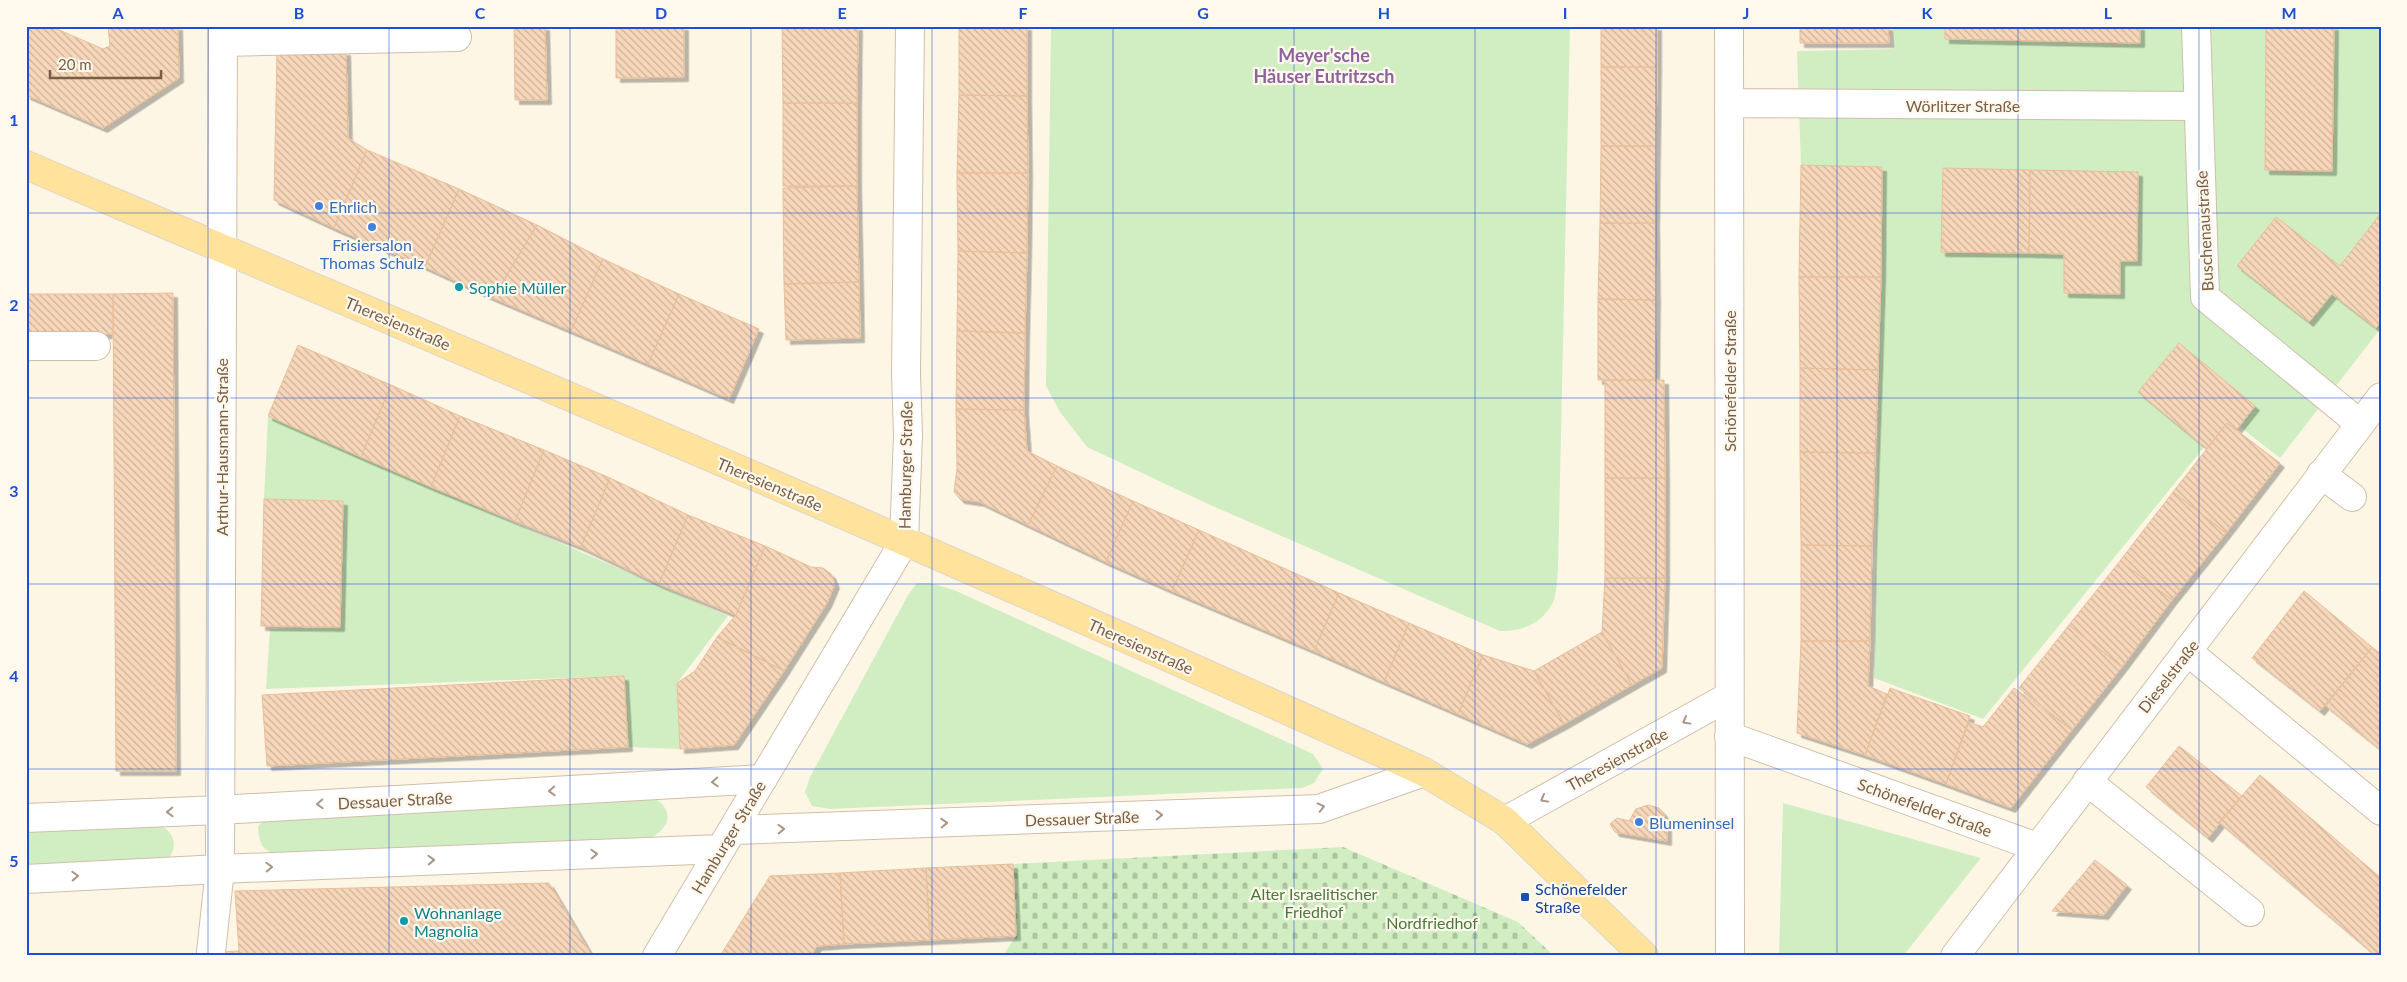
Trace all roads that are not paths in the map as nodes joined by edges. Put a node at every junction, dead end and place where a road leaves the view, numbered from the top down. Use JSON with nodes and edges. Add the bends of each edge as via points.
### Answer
{"nodes":[{"id":1,"x":910,"y":26,"type":"edge"},
{"id":2,"x":1729,"y":26,"type":"edge"},
{"id":3,"x":2196,"y":26,"type":"edge"},
{"id":4,"x":223,"y":34,"type":"edge"},
{"id":5,"x":457,"y":37,"type":"dead end"},
{"id":6,"x":1729,"y":103,"type":"junction"},
{"id":7,"x":2198,"y":106,"type":"junction"},
{"id":8,"x":26,"y":165,"type":"edge"},
{"id":9,"x":222,"y":247,"type":"junction"},
{"id":10,"x":26,"y":346,"type":"edge"},
{"id":11,"x":96,"y":346,"type":"dead end"},
{"id":12,"x":2381,"y":397,"type":"edge"},
{"id":13,"x":2360,"y":423,"type":"junction"},
{"id":14,"x":2321,"y":474,"type":"junction"},
{"id":15,"x":2352,"y":497,"type":"dead end"},
{"id":16,"x":904,"y":542,"type":"junction"},
{"id":17,"x":2187,"y":651,"type":"junction"},
{"id":18,"x":1728,"y":697,"type":"junction"},
{"id":19,"x":1729,"y":736,"type":"junction"},
{"id":20,"x":1424,"y":772,"type":"junction"},
{"id":21,"x":763,"y":779,"type":"junction"},
{"id":22,"x":2087,"y":781,"type":"junction"},
{"id":23,"x":219,"y":810,"type":"junction"},
{"id":24,"x":2381,"y":811,"type":"edge"},
{"id":25,"x":26,"y":818,"type":"edge"},
{"id":26,"x":1504,"y":821,"type":"junction"},
{"id":27,"x":727,"y":840,"type":"junction"},
{"id":28,"x":2037,"y":847,"type":"junction"},
{"id":29,"x":220,"y":869,"type":"junction"},
{"id":30,"x":26,"y":879,"type":"edge"},
{"id":31,"x":2250,"y":912,"type":"dead end"},
{"id":32,"x":211,"y":952,"type":"dead end"},
{"id":33,"x":1633,"y":952,"type":"edge"},
{"id":34,"x":656,"y":956,"type":"edge"},
{"id":35,"x":1730,"y":956,"type":"edge"},
{"id":36,"x":1955,"y":956,"type":"edge"}],
"edges":[{"from":1,"to":16,"type":"street","name":"Hamburger Straße","via":[[908,434]]},
{"from":2,"to":6,"type":"street","name":"Schönefelder Straße"},
{"from":3,"to":7,"type":"street","name":"Buschenaustraße"},
{"from":4,"to":5,"type":"street"},
{"from":4,"to":9,"type":"street","name":"Arthur-Hausmann-Straße"},
{"from":6,"to":7,"type":"street","name":"Wörlitzer Straße"},
{"from":6,"to":18,"type":"street","name":"Schönefelder Straße"},
{"from":7,"to":13,"type":"street","name":"Buschenaustraße","via":[[2205,297]]},
{"from":8,"to":9,"type":"main road","name":"Theresienstraße"},
{"from":9,"to":16,"type":"main road","name":"Theresienstraße"},
{"from":9,"to":23,"type":"street","name":"Arthur-Hausmann-Straße"},
{"from":10,"to":11,"type":"street"},
{"from":12,"to":13,"type":"street","name":"Dieselstraße"},
{"from":13,"to":14,"type":"street","name":"Dieselstraße"},
{"from":14,"to":15,"type":"street"},
{"from":14,"to":17,"type":"street","name":"Dieselstraße"},
{"from":16,"to":20,"type":"main road","name":"Theresienstraße"},
{"from":16,"to":21,"type":"street","name":"Hamburger Straße"},
{"from":17,"to":22,"type":"street","name":"Dieselstraße"},
{"from":17,"to":24,"type":"street"},
{"from":18,"to":19,"type":"street","name":"Schönefelder Straße"},
{"from":18,"to":26,"type":"street","name":"Theresienstraße","one_way":true},
{"from":19,"to":28,"type":"street","name":"Schönefelder Straße"},
{"from":19,"to":35,"type":"street","name":"Schönefelder Straße"},
{"from":20,"to":26,"type":"main road","name":"Theresienstraße"},
{"from":27,"to":20,"type":"street","name":"Dessauer Straße","one_way":true,"via":[[1319,809]]},
{"from":21,"to":23,"type":"street","name":"Dessauer Straße","one_way":true},
{"from":21,"to":27,"type":"street","name":"Hamburger Straße"},
{"from":22,"to":28,"type":"street","name":"Dieselstraße"},
{"from":22,"to":31,"type":"street"},
{"from":23,"to":25,"type":"street","name":"Dessauer Straße","one_way":true},
{"from":23,"to":29,"type":"street","name":"Arthur-Hausmann-Straße"},
{"from":26,"to":33,"type":"main road","name":"Theresienstraße"},
{"from":29,"to":27,"type":"street","name":"Dessauer Straße","one_way":true},
{"from":27,"to":34,"type":"street","name":"Hamburger Straße"},
{"from":28,"to":36,"type":"street","name":"Dieselstraße"},
{"from":30,"to":29,"type":"street","name":"Dessauer Straße","one_way":true},
{"from":29,"to":32,"type":"street","name":"Arthur-Hausmann-Straße"}]}
